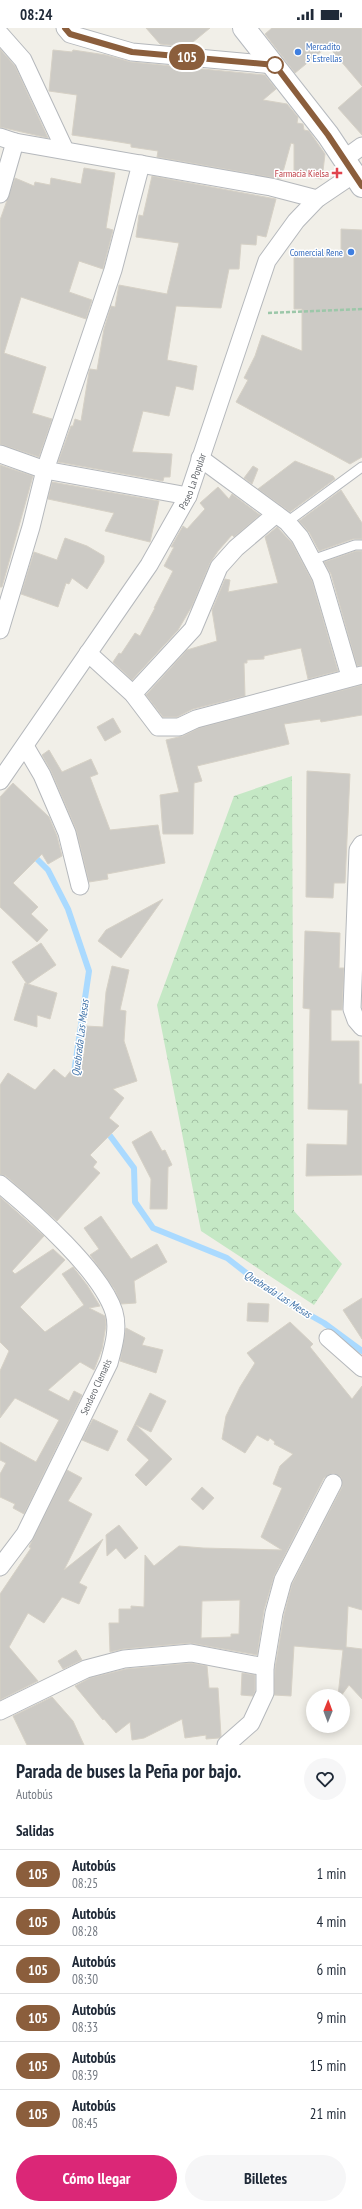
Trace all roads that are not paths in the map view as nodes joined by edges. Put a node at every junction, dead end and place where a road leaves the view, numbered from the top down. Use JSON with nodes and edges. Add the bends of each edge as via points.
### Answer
{"nodes":[{"id":1,"x":65,"y":28,"type":"edge"},
{"id":2,"x":244,"y":28,"type":"edge"},
{"id":3,"x":0,"y":34,"type":"edge"},
{"id":4,"x":275,"y":65,"type":"junction"},
{"id":5,"x":8,"y":139,"type":"edge"},
{"id":6,"x":362,"y":146,"type":"edge"},
{"id":7,"x":65,"y":150,"type":"junction"},
{"id":8,"x":141,"y":164,"type":"junction"},
{"id":9,"x":353,"y":173,"type":"edge"},
{"id":10,"x":0,"y":194,"type":"edge"},
{"id":11,"x":317,"y":199,"type":"junction"},
{"id":12,"x":0,"y":454,"type":"edge"},
{"id":13,"x":200,"y":458,"type":"junction"},
{"id":14,"x":362,"y":467,"type":"edge"},
{"id":15,"x":45,"y":470,"type":"junction"},
{"id":16,"x":188,"y":496,"type":"junction"},
{"id":17,"x":281,"y":518,"type":"junction"},
{"id":18,"x":362,"y":545,"type":"edge"},
{"id":19,"x":312,"y":560,"type":"junction"},
{"id":20,"x":0,"y":630,"type":"edge"},
{"id":21,"x":88,"y":653,"type":"junction"},
{"id":22,"x":356,"y":675,"type":"edge"},
{"id":23,"x":133,"y":694,"type":"junction"},
{"id":24,"x":25,"y":746,"type":"junction"},
{"id":25,"x":0,"y":781,"type":"edge"},
{"id":26,"x":362,"y":844,"type":"edge"},
{"id":27,"x":80,"y":886,"type":"dead end"},
{"id":28,"x":362,"y":1027,"type":"edge"},
{"id":29,"x":0,"y":1184,"type":"edge"},
{"id":30,"x":328,"y":1338,"type":"dead end"},
{"id":31,"x":362,"y":1368,"type":"edge"},
{"id":32,"x":333,"y":1484,"type":"dead end"},
{"id":33,"x":0,"y":1567,"type":"edge"},
{"id":34,"x":265,"y":1667,"type":"junction"},
{"id":35,"x":0,"y":1711,"type":"edge"},
{"id":36,"x":226,"y":1745,"type":"edge"}],
"edges":[{"from":1,"to":4,"type":"street","via":[[70,34],[132,52]]},
{"from":2,"to":4,"type":"main road"},
{"from":3,"to":7,"type":"street","via":[[23,60]]},
{"from":4,"to":9,"type":"main road"},
{"from":5,"to":7,"type":"street"},
{"from":5,"to":10,"type":"street"},
{"from":6,"to":9,"type":"street","name":"Paseo La Popular"},
{"from":7,"to":8,"type":"street"},
{"from":8,"to":11,"type":"street","via":[[271,187]]},
{"from":8,"to":15,"type":"street","via":[[113,270]]},
{"from":9,"to":11,"type":"street","name":"Paseo La Popular"},
{"from":11,"to":13,"type":"street","name":"Paseo La Popular","via":[[296,221],[267,261]]},
{"from":12,"to":15,"type":"street"},
{"from":13,"to":16,"type":"street","name":"Paseo La Popular"},
{"from":13,"to":17,"type":"street"},
{"from":14,"to":17,"type":"lane"},
{"from":15,"to":16,"type":"street"},
{"from":15,"to":20,"type":"street"},
{"from":16,"to":21,"type":"street","name":"Paseo La Popular","via":[[149,565]]},
{"from":17,"to":19,"type":"street","via":[[300,538]]},
{"from":17,"to":23,"type":"street","via":[[236,548],[219,567],[192,629]]},
{"from":18,"to":19,"type":"lane","via":[[355,545]]},
{"from":19,"to":22,"type":"street"},
{"from":21,"to":23,"type":"street"},
{"from":21,"to":24,"type":"street","name":"Paseo La Popular"},
{"from":22,"to":23,"type":"street","via":[[325,686],[196,719],[179,727],[158,727]]},
{"from":24,"to":25,"type":"street","name":"Paseo La Popular"},
{"from":24,"to":27,"type":"street","via":[[42,775],[67,833]]},
{"from":26,"to":28,"type":"street","via":[[358,850],[352,1009]]},
{"from":29,"to":33,"type":"street","name":"Sendero Clematis","via":[[80,1259],[102,1287],[115,1313],[116,1336],[109,1363],[25,1534]]},
{"from":30,"to":31,"type":"street"},
{"from":32,"to":34,"type":"street","via":[[283,1580],[274,1613]]},
{"from":34,"to":35,"type":"street","via":[[191,1653],[124,1659],[86,1669]]},
{"from":34,"to":36,"type":"street","via":[[266,1693],[251,1723]]}]}
